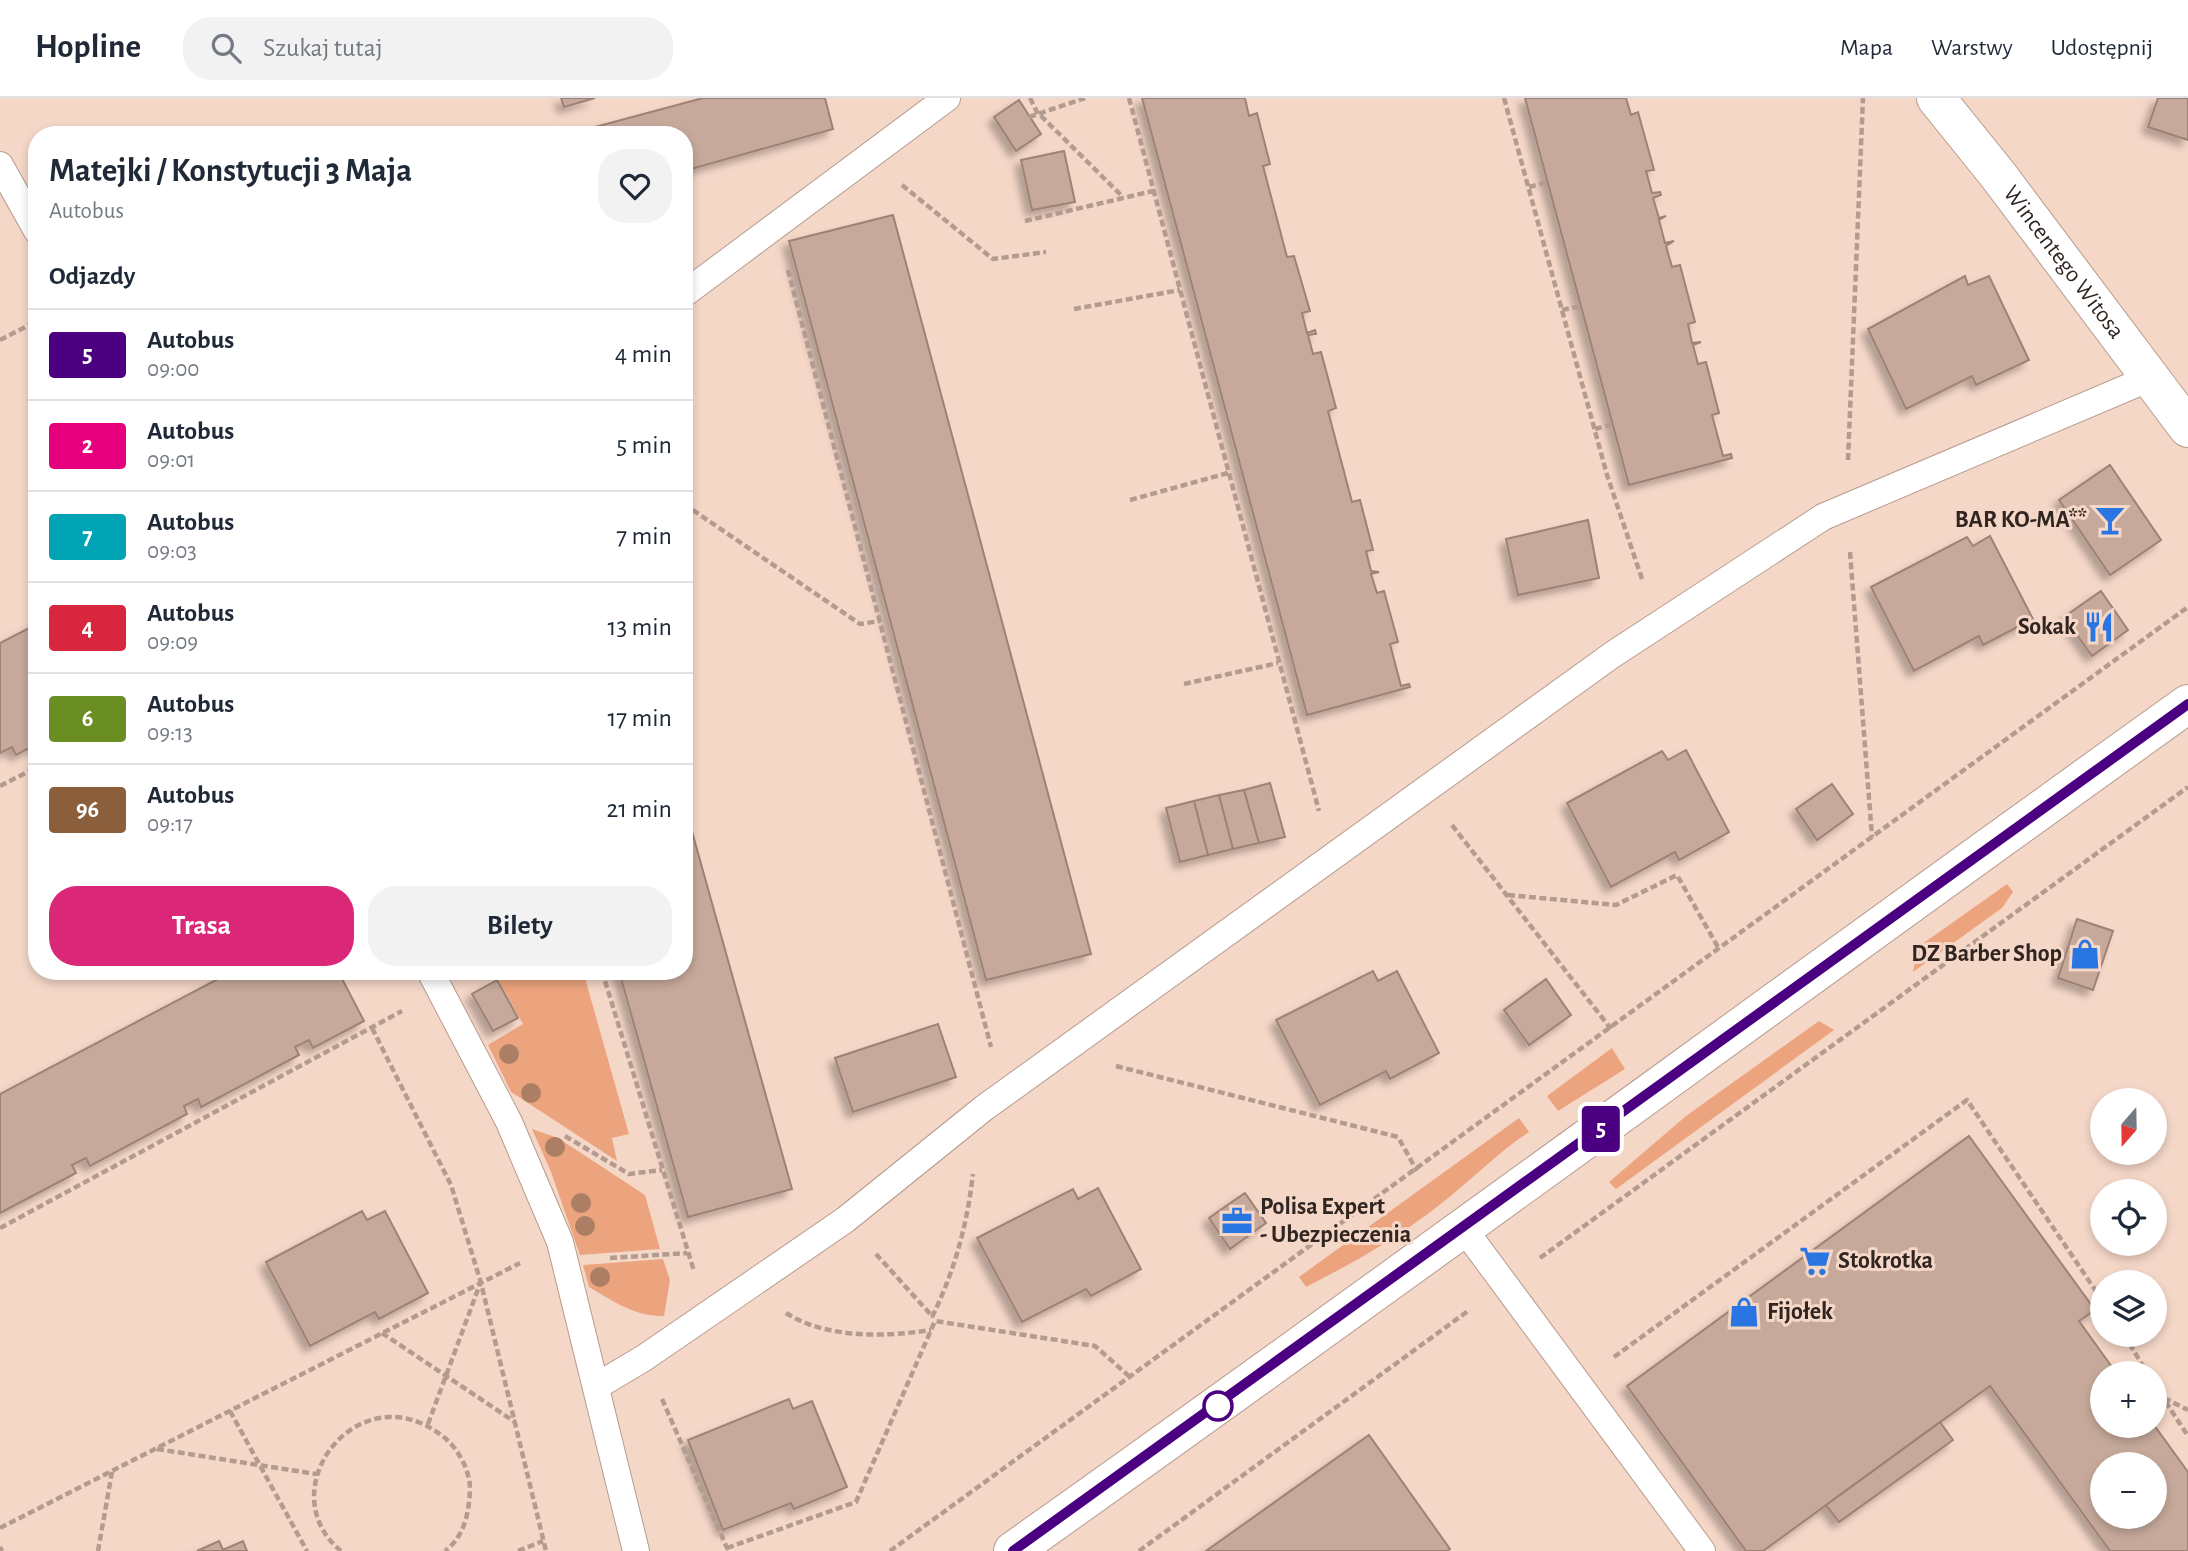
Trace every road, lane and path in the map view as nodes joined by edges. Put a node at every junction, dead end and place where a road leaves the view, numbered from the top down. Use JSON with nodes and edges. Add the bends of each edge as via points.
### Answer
{"nodes":[{"id":1,"x":947,"y":98,"type":"edge"},
{"id":2,"x":1030,"y":98,"type":"edge"},
{"id":3,"x":1085,"y":98,"type":"edge"},
{"id":4,"x":1129,"y":98,"type":"edge"},
{"id":5,"x":1504,"y":98,"type":"edge"},
{"id":6,"x":1936,"y":98,"type":"edge"},
{"id":7,"x":1037,"y":112,"type":"junction"},
{"id":8,"x":1029,"y":117,"type":"dead end"},
{"id":9,"x":868,"y":157,"type":"junction"},
{"id":10,"x":0,"y":165,"type":"edge"},
{"id":11,"x":1548,"y":182,"type":"dead end"},
{"id":12,"x":1529,"y":187,"type":"junction"},
{"id":13,"x":1153,"y":191,"type":"junction"},
{"id":14,"x":1124,"y":197,"type":"junction"},
{"id":15,"x":28,"y":215,"type":"edge"},
{"id":16,"x":1025,"y":221,"type":"dead end"},
{"id":17,"x":776,"y":225,"type":"junction"},
{"id":18,"x":1046,"y":252,"type":"dead end"},
{"id":19,"x":693,"y":287,"type":"edge"},
{"id":20,"x":1180,"y":290,"type":"junction"},
{"id":21,"x":1581,"y":306,"type":"dead end"},
{"id":22,"x":1074,"y":309,"type":"dead end"},
{"id":23,"x":1562,"y":310,"type":"junction"},
{"id":24,"x":28,"y":326,"type":"edge"},
{"id":25,"x":0,"y":340,"type":"edge"},
{"id":26,"x":2150,"y":378,"type":"junction"},
{"id":27,"x":1613,"y":424,"type":"dead end"},
{"id":28,"x":2188,"y":428,"type":"edge"},
{"id":29,"x":1595,"y":429,"type":"junction"},
{"id":30,"x":1228,"y":473,"type":"junction"},
{"id":31,"x":1130,"y":500,"type":"dead end"},
{"id":32,"x":693,"y":510,"type":"edge"},
{"id":33,"x":2188,"y":607,"type":"edge"},
{"id":34,"x":880,"y":621,"type":"junction"},
{"id":35,"x":1657,"y":626,"type":"junction"},
{"id":36,"x":1278,"y":663,"type":"junction"},
{"id":37,"x":1184,"y":684,"type":"dead end"},
{"id":38,"x":2188,"y":704,"type":"edge"},
{"id":39,"x":28,"y":771,"type":"edge"},
{"id":40,"x":0,"y":786,"type":"edge"},
{"id":41,"x":2188,"y":788,"type":"edge"},
{"id":42,"x":1425,"y":790,"type":"junction"},
{"id":43,"x":1334,"y":855,"type":"junction"},
{"id":44,"x":1507,"y":895,"type":"junction"},
{"id":45,"x":1719,"y":949,"type":"junction"},
{"id":46,"x":604,"y":980,"type":"edge"},
{"id":47,"x":435,"y":981,"type":"edge"},
{"id":48,"x":372,"y":1028,"type":"junction"},
{"id":49,"x":1611,"y":1029,"type":"junction"},
{"id":50,"x":1061,"y":1053,"type":"junction"},
{"id":51,"x":994,"y":1102,"type":"junction"},
{"id":52,"x":509,"y":1122,"type":"junction"},
{"id":53,"x":662,"y":1170,"type":"junction"},
{"id":54,"x":1417,"y":1171,"type":"junction"},
{"id":55,"x":845,"y":1220,"type":"junction"},
{"id":56,"x":0,"y":1228,"type":"edge"},
{"id":57,"x":1464,"y":1229,"type":"junction"},
{"id":58,"x":562,"y":1251,"type":"junction"},
{"id":59,"x":687,"y":1253,"type":"junction"},
{"id":60,"x":2090,"y":1282,"type":"edge"},
{"id":61,"x":481,"y":1283,"type":"junction"},
{"id":62,"x":1505,"y":1284,"type":"junction"},
{"id":63,"x":745,"y":1287,"type":"junction"},
{"id":64,"x":716,"y":1307,"type":"junction"},
{"id":65,"x":934,"y":1319,"type":"junction"},
{"id":66,"x":932,"y":1330,"type":"junction"},
{"id":67,"x":382,"y":1333,"type":"junction"},
{"id":68,"x":644,"y":1358,"type":"junction"},
{"id":69,"x":447,"y":1376,"type":"junction"},
{"id":70,"x":1130,"y":1377,"type":"junction"},
{"id":71,"x":1577,"y":1384,"type":"junction"},
{"id":72,"x":597,"y":1386,"type":"junction"},
{"id":73,"x":2167,"y":1400,"type":"edge"},
{"id":74,"x":2167,"y":1404,"type":"edge"},
{"id":75,"x":2188,"y":1410,"type":"edge"},
{"id":76,"x":230,"y":1411,"type":"junction"},
{"id":77,"x":514,"y":1422,"type":"junction"},
{"id":78,"x":428,"y":1424,"type":"junction"},
{"id":79,"x":2188,"y":1436,"type":"edge"},
{"id":80,"x":156,"y":1449,"type":"junction"},
{"id":81,"x":260,"y":1465,"type":"junction"},
{"id":82,"x":112,"y":1471,"type":"junction"},
{"id":83,"x":316,"y":1474,"type":"junction"},
{"id":84,"x":0,"y":1528,"type":"edge"},
{"id":85,"x":543,"y":1541,"type":"junction"},
{"id":86,"x":725,"y":1549,"type":"edge"},
{"id":87,"x":98,"y":1551,"type":"edge"},
{"id":88,"x":307,"y":1551,"type":"edge"},
{"id":89,"x":341,"y":1551,"type":"edge"},
{"id":90,"x":445,"y":1551,"type":"edge"},
{"id":91,"x":518,"y":1551,"type":"edge"},
{"id":92,"x":546,"y":1551,"type":"edge"},
{"id":93,"x":636,"y":1551,"type":"edge"},
{"id":94,"x":890,"y":1551,"type":"edge"},
{"id":95,"x":1013,"y":1551,"type":"edge"},
{"id":96,"x":1139,"y":1551,"type":"edge"},
{"id":97,"x":1702,"y":1551,"type":"edge"}],
"edges":[{"from":1,"to":9,"type":"lane"},
{"from":2,"to":7,"type":"path"},
{"from":3,"to":7,"type":"path"},
{"from":4,"to":13,"type":"path"},
{"from":5,"to":12,"type":"path"},
{"from":6,"to":26,"type":"street","name":"Wincentego Witosa"},
{"from":7,"to":8,"type":"path"},
{"from":7,"to":14,"type":"path"},
{"from":9,"to":17,"type":"lane"},
{"from":9,"to":18,"type":"path","via":[[993,259]]},
{"from":10,"to":15,"type":"lane"},
{"from":11,"to":12,"type":"path"},
{"from":12,"to":23,"type":"path"},
{"from":13,"to":14,"type":"path"},
{"from":13,"to":20,"type":"path"},
{"from":14,"to":16,"type":"path"},
{"from":17,"to":19,"type":"lane"},
{"from":17,"to":34,"type":"path"},
{"from":20,"to":22,"type":"path"},
{"from":20,"to":30,"type":"path"},
{"from":21,"to":23,"type":"path"},
{"from":23,"to":29,"type":"path"},
{"from":24,"to":25,"type":"path"},
{"from":26,"to":28,"type":"street","name":"Wincentego Witosa"},
{"from":26,"to":35,"type":"lane","via":[[1823,517]]},
{"from":27,"to":29,"type":"path"},
{"from":29,"to":35,"type":"path"},
{"from":30,"to":31,"type":"path"},
{"from":30,"to":36,"type":"path"},
{"from":32,"to":34,"type":"path","via":[[860,624]]},
{"from":33,"to":45,"type":"path"},
{"from":34,"to":51,"type":"path"},
{"from":35,"to":42,"type":"lane"},
{"from":36,"to":37,"type":"path"},
{"from":36,"to":43,"type":"path"},
{"from":38,"to":57,"type":"street"},
{"from":39,"to":40,"type":"path"},
{"from":41,"to":62,"type":"path"},
{"from":42,"to":43,"type":"lane"},
{"from":42,"to":44,"type":"path"},
{"from":43,"to":50,"type":"lane"},
{"from":44,"to":45,"type":"path","via":[[1616,905],[1677,874]]},
{"from":44,"to":49,"type":"path"},
{"from":45,"to":49,"type":"path"},
{"from":46,"to":53,"type":"path"},
{"from":47,"to":48,"type":"path"},
{"from":47,"to":52,"type":"lane"},
{"from":48,"to":56,"type":"path"},
{"from":48,"to":61,"type":"path","via":[[451,1185]]},
{"from":49,"to":54,"type":"path"},
{"from":50,"to":51,"type":"lane"},
{"from":50,"to":54,"type":"path","via":[[1398,1137]]},
{"from":51,"to":55,"type":"lane"},
{"from":51,"to":65,"type":"path","via":[[967,1218]]},
{"from":52,"to":53,"type":"path","via":[[532,1116],[629,1174]]},
{"from":52,"to":58,"type":"lane"},
{"from":53,"to":59,"type":"path"},
{"from":54,"to":70,"type":"path"},
{"from":55,"to":63,"type":"lane"},
{"from":55,"to":65,"type":"path"},
{"from":57,"to":62,"type":"lane"},
{"from":57,"to":95,"type":"street"},
{"from":58,"to":59,"type":"path"},
{"from":58,"to":61,"type":"path"},
{"from":58,"to":72,"type":"lane"},
{"from":59,"to":64,"type":"path"},
{"from":60,"to":71,"type":"path","via":[[1967,1100]]},
{"from":61,"to":67,"type":"path"},
{"from":61,"to":69,"type":"path"},
{"from":61,"to":77,"type":"path"},
{"from":62,"to":71,"type":"lane"},
{"from":62,"to":96,"type":"path"},
{"from":63,"to":64,"type":"lane"},
{"from":63,"to":66,"type":"path","via":[[798,1321],[848,1332],[895,1335]]},
{"from":64,"to":68,"type":"lane"},
{"from":65,"to":66,"type":"path"},
{"from":65,"to":70,"type":"path","via":[[1095,1346]]},
{"from":66,"to":86,"type":"path","via":[[856,1502]]},
{"from":67,"to":69,"type":"path"},
{"from":67,"to":76,"type":"path"},
{"from":68,"to":72,"type":"lane"},
{"from":68,"to":86,"type":"path"},
{"from":69,"to":77,"type":"path"},
{"from":69,"to":78,"type":"path"},
{"from":70,"to":94,"type":"path"},
{"from":71,"to":97,"type":"lane"},
{"from":72,"to":93,"type":"lane"},
{"from":73,"to":75,"type":"path"},
{"from":74,"to":79,"type":"path"},
{"from":76,"to":80,"type":"path"},
{"from":76,"to":81,"type":"path"},
{"from":77,"to":85,"type":"path"},
{"from":78,"to":83,"type":"path","via":[[395,1415],[361,1423],[332,1443]]},
{"from":78,"to":90,"type":"path","via":[[455,1447],[470,1479],[469,1514]]},
{"from":80,"to":81,"type":"path"},
{"from":80,"to":82,"type":"path"},
{"from":81,"to":83,"type":"path"},
{"from":81,"to":88,"type":"path"},
{"from":82,"to":84,"type":"path"},
{"from":82,"to":87,"type":"path"},
{"from":83,"to":89,"type":"path","via":[[315,1510],[329,1542]]},
{"from":85,"to":91,"type":"path"},
{"from":85,"to":92,"type":"path"}]}
